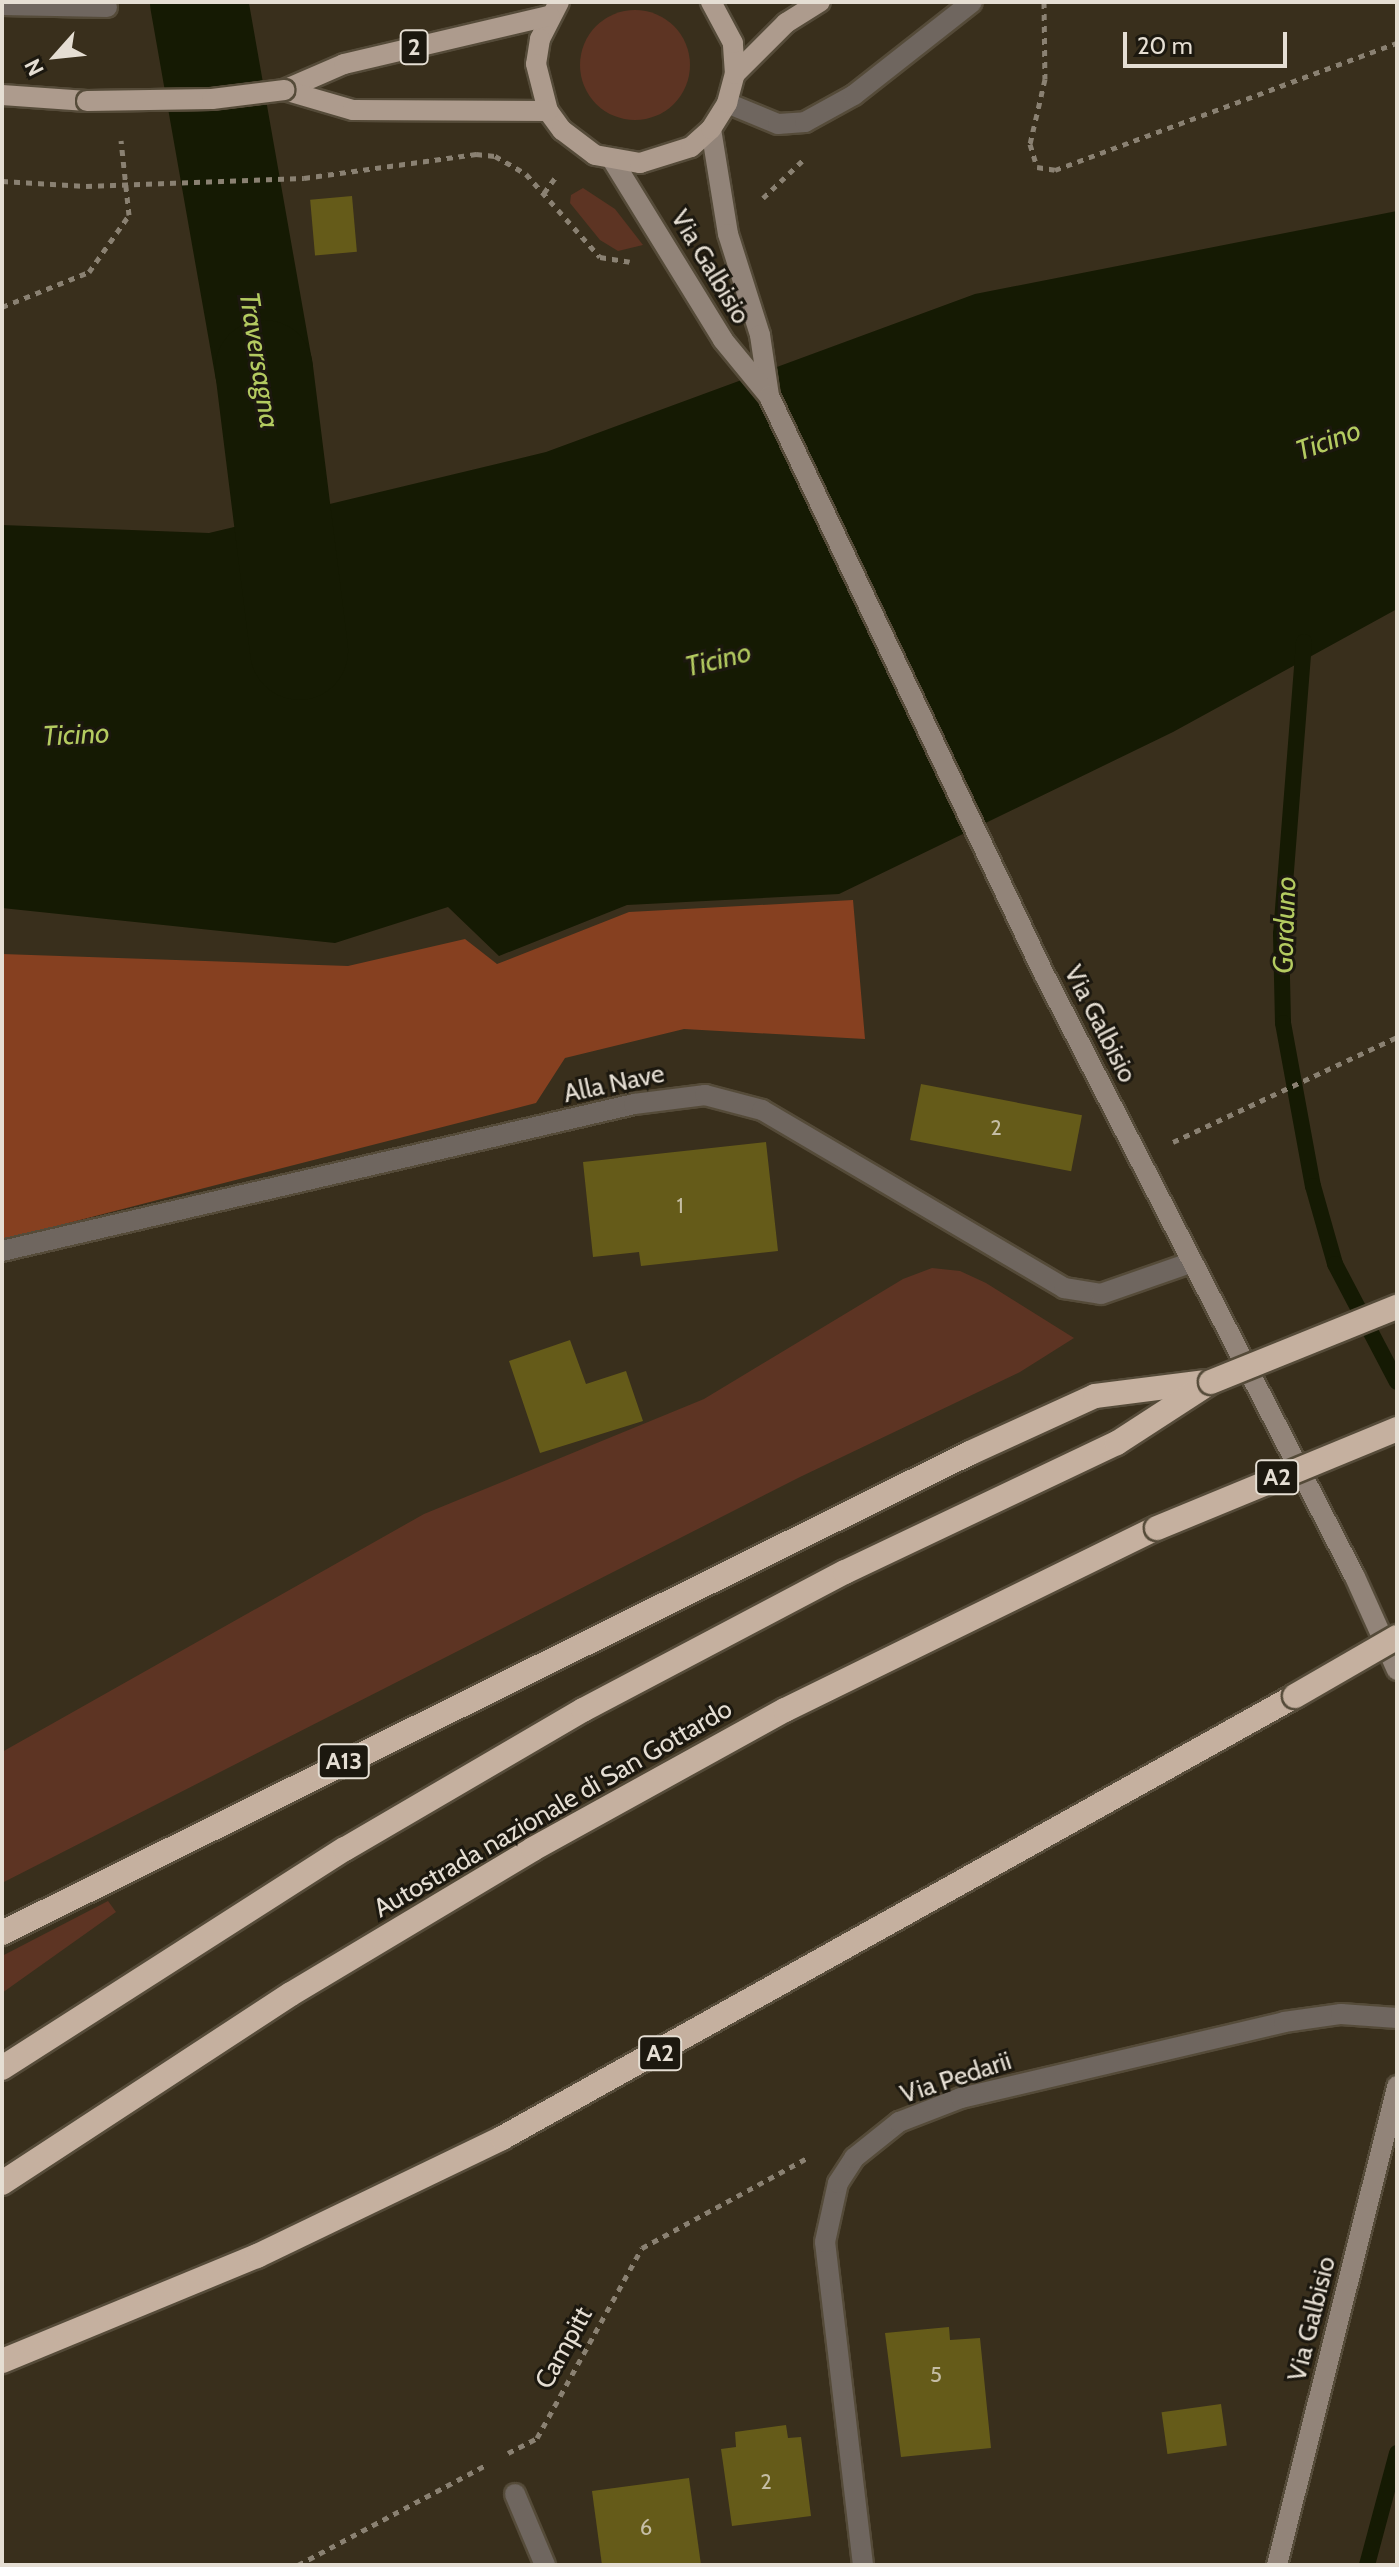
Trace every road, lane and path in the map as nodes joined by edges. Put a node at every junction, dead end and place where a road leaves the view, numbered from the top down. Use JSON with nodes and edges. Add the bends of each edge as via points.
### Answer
{"nodes":[{"id":1,"x":711,"y":2,"type":"edge"},
{"id":2,"x":820,"y":2,"type":"edge"},
{"id":3,"x":972,"y":2,"type":"edge"},
{"id":4,"x":1044,"y":2,"type":"edge"},
{"id":5,"x":2,"y":5,"type":"edge"},
{"id":6,"x":107,"y":7,"type":"dead end"},
{"id":7,"x":554,"y":9,"type":"edge"},
{"id":8,"x":1397,"y":43,"type":"edge"},
{"id":9,"x":735,"y":74,"type":"junction"},
{"id":10,"x":284,"y":90,"type":"junction"},
{"id":11,"x":2,"y":95,"type":"edge"},
{"id":12,"x":727,"y":103,"type":"junction"},
{"id":13,"x":548,"y":111,"type":"junction"},
{"id":14,"x":120,"y":126,"type":"dead end"},
{"id":15,"x":711,"y":129,"type":"junction"},
{"id":16,"x":613,"y":161,"type":"junction"},
{"id":17,"x":2,"y":181,"type":"edge"},
{"id":18,"x":637,"y":260,"type":"dead end"},
{"id":19,"x":2,"y":307,"type":"edge"},
{"id":20,"x":769,"y":396,"type":"junction"},
{"id":21,"x":1397,"y":1037,"type":"edge"},
{"id":22,"x":1139,"y":1158,"type":"junction"},
{"id":23,"x":2,"y":1251,"type":"edge"},
{"id":24,"x":1193,"y":1262,"type":"junction"},
{"id":25,"x":1397,"y":1307,"type":"edge"},
{"id":26,"x":1211,"y":1382,"type":"junction"},
{"id":27,"x":1397,"y":1429,"type":"edge"},
{"id":28,"x":1397,"y":1637,"type":"edge"},
{"id":29,"x":1397,"y":1670,"type":"edge"},
{"id":30,"x":2,"y":1933,"type":"edge"},
{"id":31,"x":1397,"y":2018,"type":"edge"},
{"id":32,"x":2,"y":2068,"type":"edge"},
{"id":33,"x":1397,"y":2086,"type":"edge"},
{"id":34,"x":854,"y":2158,"type":"junction"},
{"id":35,"x":2,"y":2183,"type":"edge"},
{"id":36,"x":2,"y":2361,"type":"edge"},
{"id":37,"x":515,"y":2494,"type":"dead end"},
{"id":38,"x":298,"y":2565,"type":"edge"},
{"id":39,"x":545,"y":2565,"type":"edge"},
{"id":40,"x":863,"y":2565,"type":"edge"},
{"id":41,"x":1277,"y":2565,"type":"edge"}],
"edges":[{"from":1,"to":9,"type":"main road","via":[[733,43]]},
{"from":2,"to":9,"type":"main road","via":[[786,23]]},
{"from":3,"to":12,"type":"street","via":[[854,95],[792,126]]},
{"from":4,"to":8,"type":"path","via":[[1045,79],[1030,144],[1037,167],[1055,170]]},
{"from":5,"to":6,"type":"street"},
{"from":7,"to":10,"type":"main road","number":"2","via":[[344,64]]},
{"from":7,"to":13,"type":"main road","via":[[536,64]]},
{"from":9,"to":12,"type":"main road"},
{"from":10,"to":11,"type":"main road","number":"2","bridge":true,"via":[[212,99],[87,101]]},
{"from":10,"to":13,"type":"main road","number":"2","via":[[353,110]]},
{"from":12,"to":15,"type":"main road"},
{"from":13,"to":16,"type":"main road","via":[[579,145]]},
{"from":14,"to":19,"type":"path","via":[[129,215],[89,272]]},
{"from":15,"to":16,"type":"main road","via":[[666,159]]},
{"from":15,"to":20,"type":"main road","name":"Via Galbisio","via":[[728,234],[760,335]]},
{"from":16,"to":20,"type":"main road","name":"Via Galbisio","via":[[723,340]]},
{"from":17,"to":18,"type":"path","bridge":true,"via":[[86,186],[304,178],[476,154],[495,156],[526,174],[600,257],[612,262]]},
{"from":20,"to":22,"type":"main road","name":"Via Galbisio","via":[[1044,974]]},
{"from":21,"to":22,"type":"path"},
{"from":22,"to":24,"type":"main road","name":"Via Galbisio"},
{"from":23,"to":24,"type":"street","name":"Alla Nave","via":[[634,1104],[705,1095],[762,1110],[1064,1288],[1101,1294]]},
{"from":24,"to":29,"type":"main road","name":"Via Galbisio"},
{"from":25,"to":26,"type":"highway","bridge":true},
{"from":26,"to":30,"type":"highway","number":"A13","via":[[1095,1396],[820,1524]]},
{"from":26,"to":32,"type":"highway","via":[[1117,1443],[845,1572],[583,1710],[345,1849]]},
{"from":27,"to":35,"type":"highway","name":"Autostrada nazionale di San Gottardo","number":"A2","bridge":true,"via":[[1157,1528],[798,1703],[545,1842],[291,1994]]},
{"from":28,"to":36,"type":"highway","number":"A2","bridge":true,"via":[[502,2138],[257,2256]]},
{"from":31,"to":34,"type":"street","name":"Via Pedarii","via":[[1341,2014],[1284,2022],[961,2098],[899,2122]]},
{"from":33,"to":41,"type":"main road","name":"Via Galbisio"},
{"from":34,"to":38,"type":"path","name":"Campitt","via":[[817,2153],[642,2248],[537,2438]]},
{"from":34,"to":40,"type":"street","name":"Via Pedarii","via":[[838,2183],[825,2242]]},
{"from":37,"to":39,"type":"street"}]}
